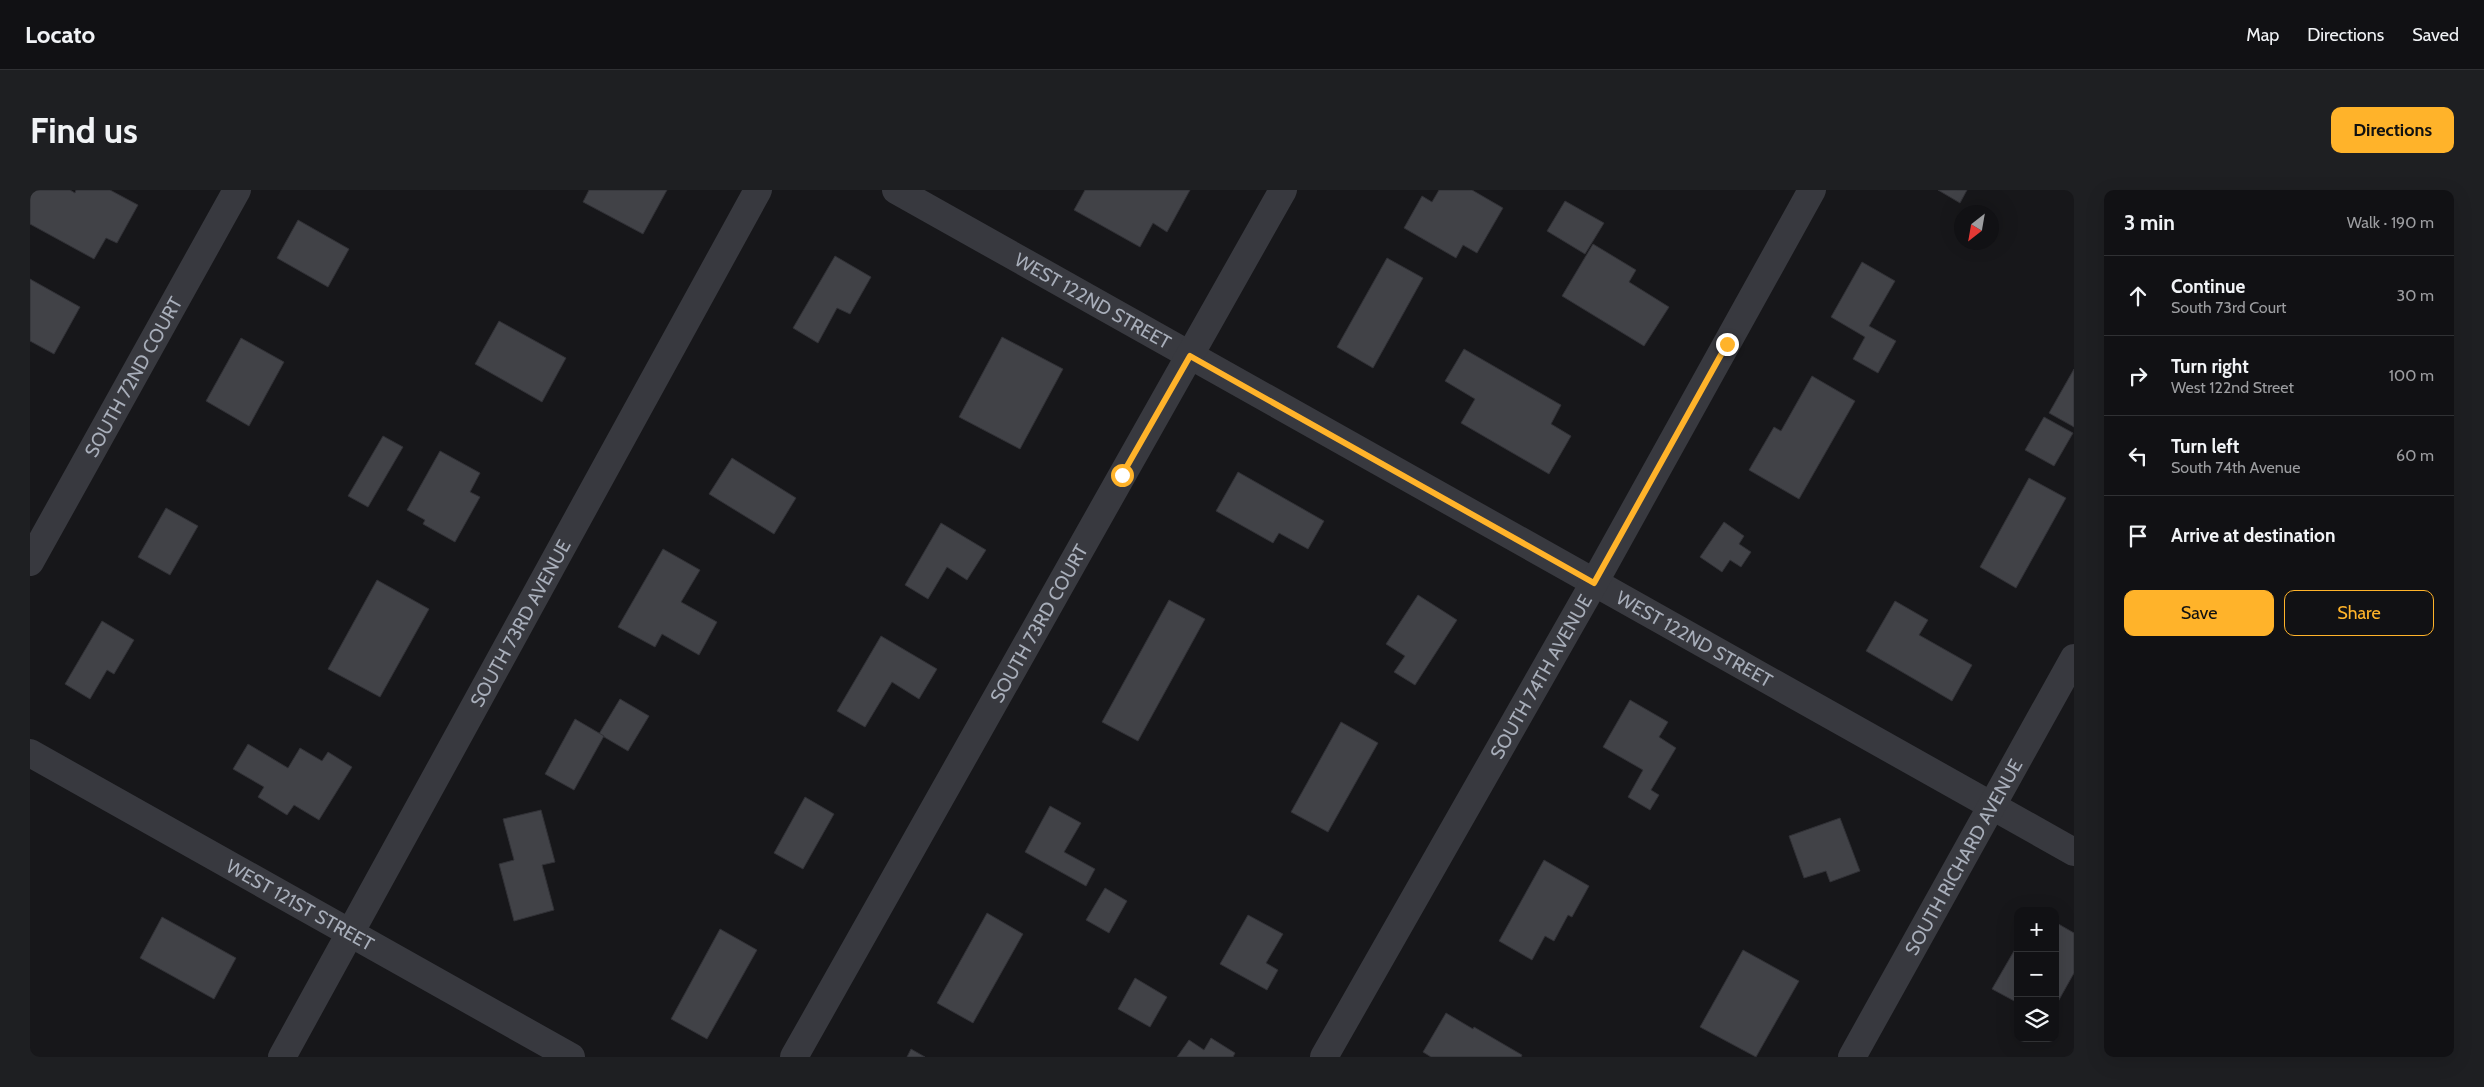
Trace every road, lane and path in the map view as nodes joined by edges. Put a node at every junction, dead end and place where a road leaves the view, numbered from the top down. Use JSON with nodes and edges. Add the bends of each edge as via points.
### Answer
{"nodes":[{"id":1,"x":237,"y":190,"type":"edge"},
{"id":2,"x":758,"y":190,"type":"edge"},
{"id":3,"x":896,"y":190,"type":"edge"},
{"id":4,"x":1283,"y":190,"type":"edge"},
{"id":5,"x":1812,"y":190,"type":"edge"},
{"id":6,"x":1190,"y":356,"type":"junction"},
{"id":7,"x":30,"y":562,"type":"edge"},
{"id":8,"x":1594,"y":583,"type":"junction"},
{"id":9,"x":2074,"y":658,"type":"edge"},
{"id":10,"x":30,"y":753,"type":"edge"},
{"id":11,"x":1992,"y":806,"type":"junction"},
{"id":12,"x":2074,"y":852,"type":"edge"},
{"id":13,"x":351,"y":934,"type":"junction"},
{"id":14,"x":282,"y":1057,"type":"edge"},
{"id":15,"x":571,"y":1057,"type":"edge"},
{"id":16,"x":794,"y":1057,"type":"edge"},
{"id":17,"x":1324,"y":1057,"type":"edge"},
{"id":18,"x":1852,"y":1057,"type":"edge"}],
"edges":[{"from":1,"to":7,"type":"street","name":"SOUTH 72ND COURT"},
{"from":2,"to":13,"type":"street","name":"SOUTH 73RD AVENUE"},
{"from":3,"to":6,"type":"street","name":"WEST 122ND STREET"},
{"from":4,"to":6,"type":"street","name":"SOUTH 73RD COURT"},
{"from":5,"to":8,"type":"street","name":"SOUTH 74TH AVENUE"},
{"from":6,"to":8,"type":"street","name":"WEST 122ND STREET"},
{"from":6,"to":16,"type":"street","name":"SOUTH 73RD COURT"},
{"from":8,"to":11,"type":"street","name":"WEST 122ND STREET"},
{"from":8,"to":17,"type":"street","name":"SOUTH 74TH AVENUE"},
{"from":9,"to":11,"type":"street","name":"SOUTH RICHARD AVENUE"},
{"from":10,"to":13,"type":"street","name":"WEST 121ST STREET"},
{"from":11,"to":12,"type":"street","name":"WEST 122ND STREET"},
{"from":11,"to":18,"type":"street","name":"SOUTH RICHARD AVENUE"},
{"from":13,"to":14,"type":"street","name":"SOUTH 73RD AVENUE"},
{"from":13,"to":15,"type":"street","name":"WEST 121ST STREET"}]}
